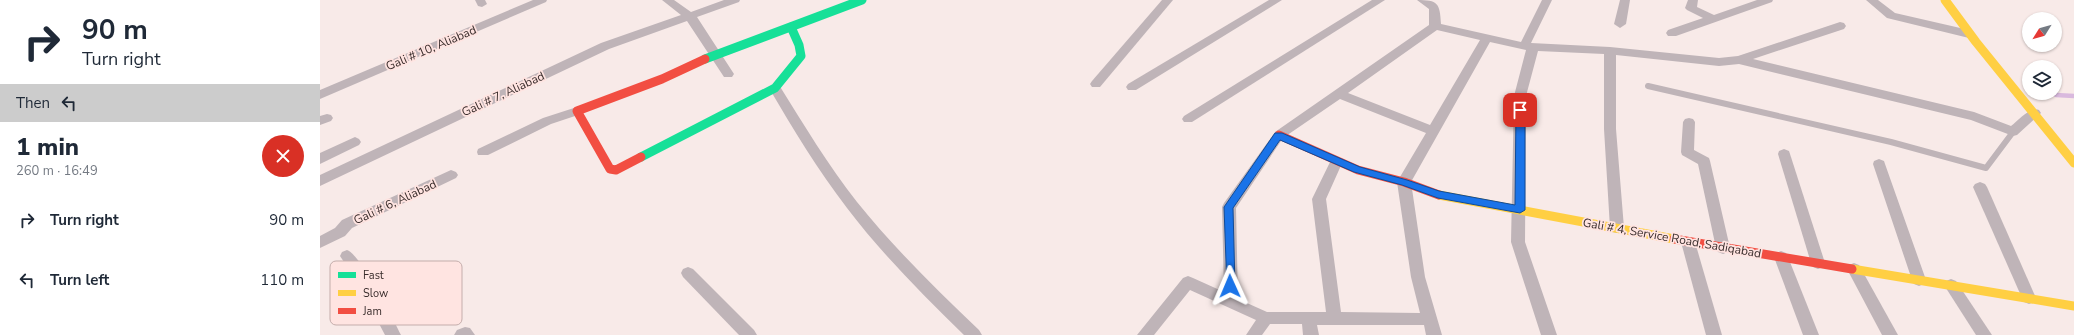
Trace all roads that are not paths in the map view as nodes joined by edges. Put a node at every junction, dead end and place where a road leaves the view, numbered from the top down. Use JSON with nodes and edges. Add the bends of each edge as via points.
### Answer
{"nodes":[{"id":1,"x":542,"y":0,"type":"edge"},
{"id":2,"x":667,"y":0,"type":"edge"},
{"id":3,"x":735,"y":0,"type":"edge"},
{"id":4,"x":862,"y":0,"type":"edge"},
{"id":5,"x":1168,"y":0,"type":"edge"},
{"id":6,"x":1278,"y":0,"type":"edge"},
{"id":7,"x":1380,"y":0,"type":"edge"},
{"id":8,"x":1422,"y":0,"type":"edge"},
{"id":9,"x":1547,"y":0,"type":"edge"},
{"id":10,"x":1625,"y":0,"type":"edge"},
{"id":11,"x":1693,"y":0,"type":"edge"},
{"id":12,"x":1768,"y":0,"type":"edge"},
{"id":13,"x":1870,"y":0,"type":"edge"},
{"id":14,"x":1945,"y":0,"type":"edge"},
{"id":15,"x":690,"y":16,"type":"junction"},
{"id":16,"x":1712,"y":19,"type":"junction"},
{"id":17,"x":1620,"y":24,"type":"dead end"},
{"id":18,"x":1435,"y":26,"type":"junction"},
{"id":19,"x":1840,"y":26,"type":"dead end"},
{"id":20,"x":791,"y":27,"type":"junction"},
{"id":21,"x":1672,"y":33,"type":"dead end"},
{"id":22,"x":1969,"y":34,"type":"junction"},
{"id":23,"x":1486,"y":38,"type":"junction"},
{"id":24,"x":1529,"y":46,"type":"junction"},
{"id":25,"x":1610,"y":51,"type":"junction"},
{"id":26,"x":715,"y":54,"type":"junction"},
{"id":27,"x":1740,"y":60,"type":"junction"},
{"id":28,"x":728,"y":74,"type":"dead end"},
{"id":29,"x":1096,"y":84,"type":"dead end"},
{"id":30,"x":1648,"y":86,"type":"dead end"},
{"id":31,"x":1132,"y":87,"type":"dead end"},
{"id":32,"x":775,"y":88,"type":"junction"},
{"id":33,"x":1340,"y":94,"type":"junction"},
{"id":34,"x":320,"y":95,"type":"edge"},
{"id":35,"x":577,"y":111,"type":"junction"},
{"id":36,"x":2035,"y":113,"type":"junction"},
{"id":37,"x":1188,"y":119,"type":"dead end"},
{"id":38,"x":1689,"y":122,"type":"dead end"},
{"id":39,"x":1433,"y":131,"type":"junction"},
{"id":40,"x":2013,"y":132,"type":"junction"},
{"id":41,"x":1278,"y":135,"type":"junction"},
{"id":42,"x":355,"y":142,"type":"dead end"},
{"id":43,"x":483,"y":152,"type":"dead end"},
{"id":44,"x":1784,"y":154,"type":"dead end"},
{"id":45,"x":320,"y":159,"type":"edge"},
{"id":46,"x":1337,"y":161,"type":"junction"},
{"id":47,"x":2074,"y":163,"type":"edge"},
{"id":48,"x":1878,"y":164,"type":"dead end"},
{"id":49,"x":450,"y":175,"type":"dead end"},
{"id":50,"x":320,"y":181,"type":"edge"},
{"id":51,"x":1404,"y":182,"type":"junction"},
{"id":52,"x":1980,"y":187,"type":"dead end"},
{"id":53,"x":1520,"y":210,"type":"junction"},
{"id":54,"x":1617,"y":228,"type":"junction"},
{"id":55,"x":1688,"y":242,"type":"junction"},
{"id":56,"x":320,"y":243,"type":"edge"},
{"id":57,"x":1723,"y":248,"type":"junction"},
{"id":58,"x":347,"y":256,"type":"dead end"},
{"id":59,"x":1781,"y":257,"type":"junction"},
{"id":60,"x":350,"y":261,"type":"edge"},
{"id":61,"x":1818,"y":263,"type":"junction"},
{"id":62,"x":1854,"y":268,"type":"junction"},
{"id":63,"x":688,"y":273,"type":"dead end"},
{"id":64,"x":1919,"y":280,"type":"junction"},
{"id":65,"x":1951,"y":285,"type":"junction"},
{"id":66,"x":2029,"y":298,"type":"junction"},
{"id":67,"x":1231,"y":302,"type":"junction"},
{"id":68,"x":2074,"y":306,"type":"edge"},
{"id":69,"x":1266,"y":318,"type":"junction"},
{"id":70,"x":1308,"y":319,"type":"junction"},
{"id":71,"x":1334,"y":319,"type":"junction"},
{"id":72,"x":1429,"y":319,"type":"junction"},
{"id":73,"x":388,"y":325,"type":"edge"},
{"id":74,"x":393,"y":335,"type":"edge"},
{"id":75,"x":462,"y":335,"type":"edge"},
{"id":76,"x":467,"y":335,"type":"edge"},
{"id":77,"x":749,"y":335,"type":"edge"},
{"id":78,"x":974,"y":335,"type":"edge"},
{"id":79,"x":1145,"y":335,"type":"edge"},
{"id":80,"x":1254,"y":335,"type":"edge"},
{"id":81,"x":1311,"y":335,"type":"edge"},
{"id":82,"x":1434,"y":335,"type":"edge"},
{"id":83,"x":1548,"y":335,"type":"edge"},
{"id":84,"x":1714,"y":335,"type":"edge"},
{"id":85,"x":1811,"y":335,"type":"edge"},
{"id":86,"x":1890,"y":335,"type":"edge"},
{"id":87,"x":1984,"y":335,"type":"edge"}],
"edges":[{"from":1,"to":34,"type":"street","name":"Gali # 10, Aliabad"},
{"from":2,"to":15,"type":"street"},
{"from":3,"to":15,"type":"street","name":"Gali # 7, Aliabad"},
{"from":4,"to":20,"type":"street"},
{"from":5,"to":29,"type":"street"},
{"from":6,"to":31,"type":"street"},
{"from":7,"to":37,"type":"street"},
{"from":8,"to":18,"type":"street","via":[[1435,9]]},
{"from":9,"to":24,"type":"street"},
{"from":10,"to":17,"type":"street"},
{"from":11,"to":16,"type":"street","via":[[1691,8]]},
{"from":12,"to":16,"type":"street"},
{"from":13,"to":22,"type":"street","via":[[1891,16]]},
{"from":14,"to":22,"type":"street"},
{"from":15,"to":26,"type":"street"},
{"from":15,"to":50,"type":"street","name":"Gali # 7, Aliabad","via":[[593,52]]},
{"from":16,"to":21,"type":"street"},
{"from":18,"to":23,"type":"street"},
{"from":18,"to":33,"type":"street"},
{"from":19,"to":27,"type":"street"},
{"from":20,"to":26,"type":"street"},
{"from":20,"to":32,"type":"street","via":[[801,56]]},
{"from":22,"to":36,"type":"street"},
{"from":23,"to":24,"type":"street"},
{"from":23,"to":39,"type":"street"},
{"from":24,"to":25,"type":"street"},
{"from":24,"to":53,"type":"street","via":[[1520,96]]},
{"from":25,"to":27,"type":"street","via":[[1719,62]]},
{"from":25,"to":54,"type":"street","via":[[1610,129]]},
{"from":26,"to":28,"type":"street"},
{"from":26,"to":35,"type":"street","via":[[662,79]]},
{"from":27,"to":40,"type":"street","via":[[1974,116]]},
{"from":30,"to":40,"type":"lane","via":[[1890,142],[1986,168]]},
{"from":32,"to":35,"type":"street","via":[[616,170],[610,169]]},
{"from":32,"to":78,"type":"street","via":[[811,149],[873,231],[918,281]]},
{"from":33,"to":39,"type":"street"},
{"from":33,"to":41,"type":"street"},
{"from":35,"to":43,"type":"street","via":[[547,121]]},
{"from":36,"to":40,"type":"street"},
{"from":36,"to":47,"type":"street"},
{"from":38,"to":57,"type":"street","via":[[1687,152],[1704,161]]},
{"from":39,"to":51,"type":"street"},
{"from":41,"to":46,"type":"street","name":"Gali # 4, Service Road, Sadiqabad"},
{"from":41,"to":67,"type":"street","via":[[1229,207]]},
{"from":42,"to":45,"type":"street"},
{"from":44,"to":61,"type":"street"},
{"from":46,"to":51,"type":"street","name":"Gali # 4, Service Road, Sadiqabad","via":[[1358,170]]},
{"from":46,"to":71,"type":"street","via":[[1319,199]]},
{"from":48,"to":64,"type":"street"},
{"from":49,"to":56,"type":"street","name":"Gali # 6, Aliabad","via":[[347,224],[340,232]]},
{"from":51,"to":53,"type":"street","name":"Gali # 4, Service Road, Sadiqabad","via":[[1438,195]]},
{"from":51,"to":72,"type":"street","via":[[1418,277]]},
{"from":52,"to":66,"type":"street"},
{"from":53,"to":54,"type":"street","name":"Gali # 4, Service Road, Sadiqabad"},
{"from":53,"to":83,"type":"street","via":[[1518,242]]},
{"from":54,"to":55,"type":"street","name":"Gali # 4, Service Road, Sadiqabad"},
{"from":55,"to":57,"type":"street","name":"Gali # 4, Service Road, Sadiqabad"},
{"from":55,"to":84,"type":"street"},
{"from":57,"to":59,"type":"street","name":"Gali # 4, Service Road, Sadiqabad"},
{"from":58,"to":60,"type":"street"},
{"from":59,"to":61,"type":"street","name":"Gali # 4, Service Road, Sadiqabad"},
{"from":59,"to":85,"type":"street"},
{"from":61,"to":62,"type":"street","name":"Gali # 4, Service Road, Sadiqabad"},
{"from":62,"to":64,"type":"street","name":"Gali # 4, Service Road, Sadiqabad"},
{"from":62,"to":86,"type":"street"},
{"from":63,"to":77,"type":"street"},
{"from":64,"to":65,"type":"street","name":"Gali # 4, Service Road, Sadiqabad"},
{"from":65,"to":66,"type":"street","name":"Gali # 4, Service Road, Sadiqabad"},
{"from":65,"to":87,"type":"street"},
{"from":66,"to":68,"type":"street","name":"Gali # 4, Service Road, Sadiqabad"},
{"from":67,"to":69,"type":"street"},
{"from":67,"to":79,"type":"street","via":[[1188,282]]},
{"from":69,"to":70,"type":"street"},
{"from":69,"to":80,"type":"street"},
{"from":70,"to":71,"type":"street"},
{"from":70,"to":81,"type":"street"},
{"from":71,"to":72,"type":"street"},
{"from":72,"to":82,"type":"street"},
{"from":73,"to":74,"type":"street"},
{"from":75,"to":76,"type":"street"}]}
